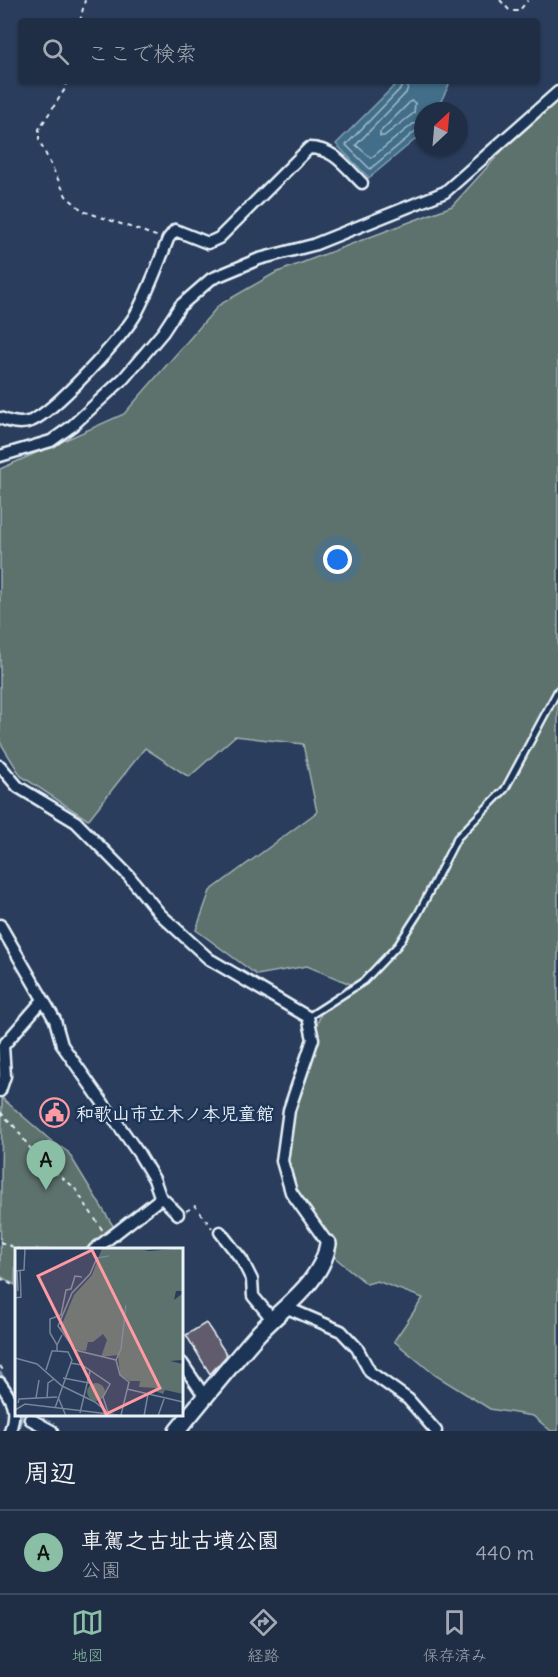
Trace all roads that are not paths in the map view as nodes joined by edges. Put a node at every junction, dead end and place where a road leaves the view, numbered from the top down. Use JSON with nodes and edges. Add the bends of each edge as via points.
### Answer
{"nodes":[{"id":1,"x":558,"y":92,"type":"edge"},
{"id":2,"x":362,"y":183,"type":"dead end"},
{"id":3,"x":0,"y":418,"type":"edge"},
{"id":4,"x":0,"y":456,"type":"edge"},
{"id":5,"x":558,"y":690,"type":"edge"},
{"id":6,"x":0,"y":766,"type":"edge"},
{"id":7,"x":0,"y":925,"type":"edge"},
{"id":8,"x":42,"y":1001,"type":"junction"},
{"id":9,"x":308,"y":1017,"type":"junction"},
{"id":10,"x":1,"y":1044,"type":"edge"},
{"id":11,"x":0,"y":1091,"type":"edge"},
{"id":12,"x":160,"y":1196,"type":"junction"},
{"id":13,"x":178,"y":1214,"type":"road end"},
{"id":14,"x":220,"y":1232,"type":"road end"},
{"id":15,"x":328,"y":1244,"type":"joint"},
{"id":16,"x":96,"y":1248,"type":"edge"},
{"id":17,"x":285,"y":1307,"type":"junction"},
{"id":18,"x":272,"y":1319,"type":"junction"},
{"id":19,"x":183,"y":1364,"type":"edge"},
{"id":20,"x":0,"y":1383,"type":"edge"},
{"id":21,"x":205,"y":1397,"type":"junction"},
{"id":22,"x":31,"y":1417,"type":"edge"},
{"id":23,"x":10,"y":1431,"type":"edge"},
{"id":24,"x":25,"y":1431,"type":"edge"},
{"id":25,"x":52,"y":1431,"type":"edge"},
{"id":26,"x":177,"y":1431,"type":"edge"},
{"id":27,"x":436,"y":1431,"type":"edge"}],
"edges":[{"from":1,"to":4,"type":"street","via":[[445,192],[313,245],[259,259],[211,279],[180,306],[124,378],[72,426],[51,441]]},
{"from":2,"to":3,"type":"street","via":[[331,153],[309,148],[219,238],[207,243],[175,230],[136,313],[120,335],[49,411],[30,421],[13,423]]},
{"from":5,"to":9,"type":"lane","via":[[505,789],[457,837],[398,945],[364,981]]},
{"from":6,"to":9,"type":"street","via":[[18,787],[76,822],[160,914],[208,959]]},
{"from":7,"to":8,"type":"street"},
{"from":8,"to":10,"type":"street"},
{"from":8,"to":12,"type":"street","via":[[55,1020],[62,1045],[139,1154]]},
{"from":9,"to":15,"type":"street","via":[[313,1039],[289,1110],[282,1161],[291,1192]]},
{"from":10,"to":11,"type":"street","via":[[5,1076]]},
{"from":12,"to":13,"type":"street"},
{"from":12,"to":16,"type":"street"},
{"from":14,"to":18,"type":"street","via":[[242,1260],[252,1280],[254,1296]]},
{"from":15,"to":17,"type":"street","via":[[327,1255],[314,1277]]},
{"from":17,"to":18,"type":"street"},
{"from":17,"to":27,"type":"street","via":[[341,1331],[357,1348],[370,1372],[408,1399]]},
{"from":18,"to":21,"type":"street"},
{"from":19,"to":21,"type":"street"},
{"from":20,"to":23,"type":"street","via":[[15,1402]]},
{"from":21,"to":26,"type":"street"},
{"from":22,"to":24,"type":"street"},
{"from":22,"to":25,"type":"street"}]}
